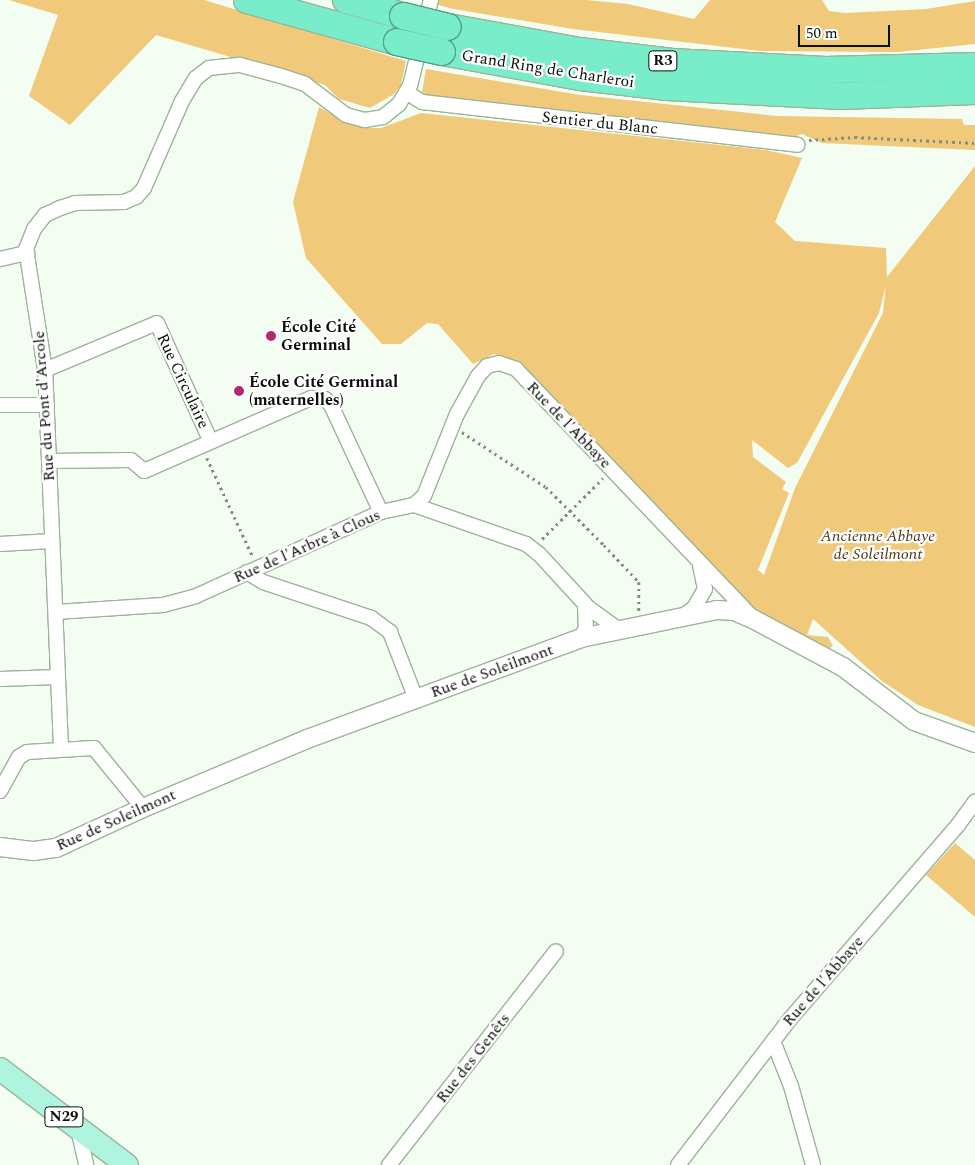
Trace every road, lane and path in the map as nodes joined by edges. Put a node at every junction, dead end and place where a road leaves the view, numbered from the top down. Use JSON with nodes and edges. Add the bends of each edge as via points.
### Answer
{"nodes":[{"id":1,"x":248,"y":0,"type":"edge"},
{"id":2,"x":346,"y":0,"type":"edge"},
{"id":3,"x":431,"y":0,"type":"edge"},
{"id":4,"x":975,"y":51,"type":"edge"},
{"id":5,"x":975,"y":66,"type":"edge"},
{"id":6,"x":880,"y":70,"type":"junction"},
{"id":7,"x":975,"y":91,"type":"edge"},
{"id":8,"x":406,"y":92,"type":"junction"},
{"id":9,"x":975,"y":143,"type":"edge"},
{"id":10,"x":798,"y":145,"type":"joint"},
{"id":11,"x":27,"y":253,"type":"junction"},
{"id":12,"x":0,"y":259,"type":"edge"},
{"id":13,"x":45,"y":370,"type":"junction"},
{"id":14,"x":0,"y":405,"type":"edge"},
{"id":15,"x":47,"y":405,"type":"junction"},
{"id":16,"x":452,"y":425,"type":"junction"},
{"id":17,"x":205,"y":442,"type":"junction"},
{"id":18,"x":49,"y":461,"type":"junction"},
{"id":19,"x":612,"y":470,"type":"junction"},
{"id":20,"x":414,"y":506,"type":"junction"},
{"id":21,"x":570,"y":511,"type":"junction"},
{"id":22,"x":381,"y":512,"type":"junction"},
{"id":23,"x":52,"y":541,"type":"junction"},
{"id":24,"x":0,"y":544,"type":"edge"},
{"id":25,"x":536,"y":552,"type":"junction"},
{"id":26,"x":697,"y":560,"type":"junction"},
{"id":27,"x":252,"y":570,"type":"junction"},
{"id":28,"x":586,"y":606,"type":"junction"},
{"id":29,"x":56,"y":612,"type":"junction"},
{"id":30,"x":682,"y":616,"type":"junction"},
{"id":31,"x":753,"y":619,"type":"junction"},
{"id":32,"x":639,"y":624,"type":"junction"},
{"id":33,"x":618,"y":629,"type":"junction"},
{"id":34,"x":581,"y":638,"type":"junction"},
{"id":35,"x":58,"y":677,"type":"junction"},
{"id":36,"x":0,"y":680,"type":"edge"},
{"id":37,"x":416,"y":699,"type":"junction"},
{"id":38,"x":975,"y":743,"type":"edge"},
{"id":39,"x":61,"y":748,"type":"junction"},
{"id":40,"x":0,"y":791,"type":"edge"},
{"id":41,"x":975,"y":802,"type":"edge"},
{"id":42,"x":143,"y":808,"type":"junction"},
{"id":43,"x":0,"y":847,"type":"edge"},
{"id":44,"x":556,"y":951,"type":"dead end"},
{"id":45,"x":773,"y":1041,"type":"junction"},
{"id":46,"x":0,"y":1069,"type":"edge"},
{"id":47,"x":78,"y":1128,"type":"junction"},
{"id":48,"x":117,"y":1160,"type":"edge"},
{"id":49,"x":86,"y":1165,"type":"edge"},
{"id":50,"x":90,"y":1165,"type":"edge"},
{"id":51,"x":389,"y":1165,"type":"edge"},
{"id":52,"x":678,"y":1165,"type":"edge"},
{"id":53,"x":813,"y":1165,"type":"edge"}],
"edges":[{"from":1,"to":7,"type":"highway","name":"Grand Ring de Charleroi","number":"R3","bridge":true,"via":[[397,42],[580,77],[677,87],[841,96]]},
{"from":2,"to":6,"type":"highway","name":"Grand Ring de Charleroi","number":"R3","bridge":true,"via":[[448,27],[580,51],[672,62]]},
{"from":3,"to":8,"type":"street","name":"Rue du Pont d'Arcole"},
{"from":4,"to":6,"type":"highway"},
{"from":5,"to":6,"type":"highway","name":"Grand Ring de Charleroi","number":"R3"},
{"from":8,"to":10,"type":"street","name":"Sentier du Blanc","via":[[422,102]]},
{"from":8,"to":11,"type":"street","name":"Rue du Pont d'Arcole","via":[[392,110],[374,120],[346,115],[305,84],[281,76],[240,65],[209,68],[196,78],[182,101],[144,188],[136,197],[124,202],[75,204],[45,215],[34,229]]},
{"from":9,"to":10,"type":"path","via":[[818,138]]},
{"from":11,"to":12,"type":"street"},
{"from":11,"to":13,"type":"street","name":"Rue du Pont d'Arcole"},
{"from":13,"to":15,"type":"street","name":"Rue du Pont d'Arcole"},
{"from":13,"to":17,"type":"street","name":"Rue Circulaire","via":[[156,323]]},
{"from":14,"to":15,"type":"street"},
{"from":15,"to":18,"type":"street","name":"Rue du Pont d'Arcole"},
{"from":16,"to":19,"type":"street","name":"Rue de l'Abbaye","via":[[478,376],[487,366],[499,363],[516,370]]},
{"from":16,"to":20,"type":"street","name":"Rue de l'Abbaye","via":[[424,496]]},
{"from":16,"to":21,"type":"path","via":[[546,487]]},
{"from":17,"to":18,"type":"street","name":"Rue Circulaire","via":[[144,471],[131,460]]},
{"from":17,"to":22,"type":"street","name":"Rue Circulaire","via":[[311,398],[325,399]]},
{"from":17,"to":27,"type":"path"},
{"from":18,"to":23,"type":"street","name":"Rue du Pont d'Arcole"},
{"from":19,"to":21,"type":"path"},
{"from":19,"to":26,"type":"street","name":"Rue de l'Abbaye"},
{"from":20,"to":22,"type":"street","name":"Rue de l'Arbre à Clous"},
{"from":20,"to":25,"type":"street","name":"Rue de l'Arbre à Clous","via":[[526,544]]},
{"from":21,"to":25,"type":"path","via":[[538,543]]},
{"from":21,"to":32,"type":"path","via":[[639,582]]},
{"from":22,"to":27,"type":"street","name":"Rue de l'Arbre à Clous"},
{"from":23,"to":24,"type":"street"},
{"from":23,"to":29,"type":"street","name":"Rue du Pont d'Arcole"},
{"from":25,"to":28,"type":"street","name":"Rue de l'Arbre à Clous"},
{"from":26,"to":30,"type":"street","via":[[705,589],[694,608]]},
{"from":26,"to":31,"type":"street","name":"Rue de l'Abbaye"},
{"from":27,"to":29,"type":"street","name":"Rue de l'Arbre à Clous","via":[[196,596],[163,605]]},
{"from":27,"to":37,"type":"street","via":[[263,582],[371,618],[390,632]]},
{"from":28,"to":33,"type":"street","name":"Rue de l'Arbre à Clous"},
{"from":28,"to":34,"type":"street","via":[[586,628]]},
{"from":29,"to":35,"type":"street","name":"Rue du Pont d'Arcole"},
{"from":30,"to":31,"type":"street","name":"Rue de Soleilmont","via":[[717,610],[734,611]]},
{"from":30,"to":32,"type":"street","name":"Rue de Soleilmont"},
{"from":31,"to":38,"type":"street","name":"Rue de Soleilmont","via":[[843,667],[914,721]]},
{"from":32,"to":33,"type":"street","name":"Rue de Soleilmont"},
{"from":33,"to":34,"type":"street","name":"Rue de Soleilmont"},
{"from":34,"to":37,"type":"street","name":"Rue de Soleilmont"},
{"from":35,"to":36,"type":"street"},
{"from":35,"to":39,"type":"street","name":"Rue du Pont d'Arcole"},
{"from":37,"to":42,"type":"street","name":"Rue de Soleilmont","via":[[308,739]]},
{"from":39,"to":40,"type":"street","via":[[27,752],[19,757]]},
{"from":39,"to":42,"type":"street","via":[[94,748]]},
{"from":41,"to":45,"type":"street","name":"Rue de l'Abbaye"},
{"from":42,"to":43,"type":"street","name":"Rue de Soleilmont","via":[[56,848],[34,851]]},
{"from":44,"to":51,"type":"street","name":"Rue des Genêts"},
{"from":45,"to":52,"type":"street","name":"Rue de l'Abbaye"},
{"from":45,"to":53,"type":"street","via":[[791,1086]]},
{"from":46,"to":47,"type":"main road","number":"N29"},
{"from":47,"to":48,"type":"main road","number":"N29"},
{"from":47,"to":49,"type":"street"},
{"from":48,"to":50,"type":"street","via":[[94,1159]]}]}
